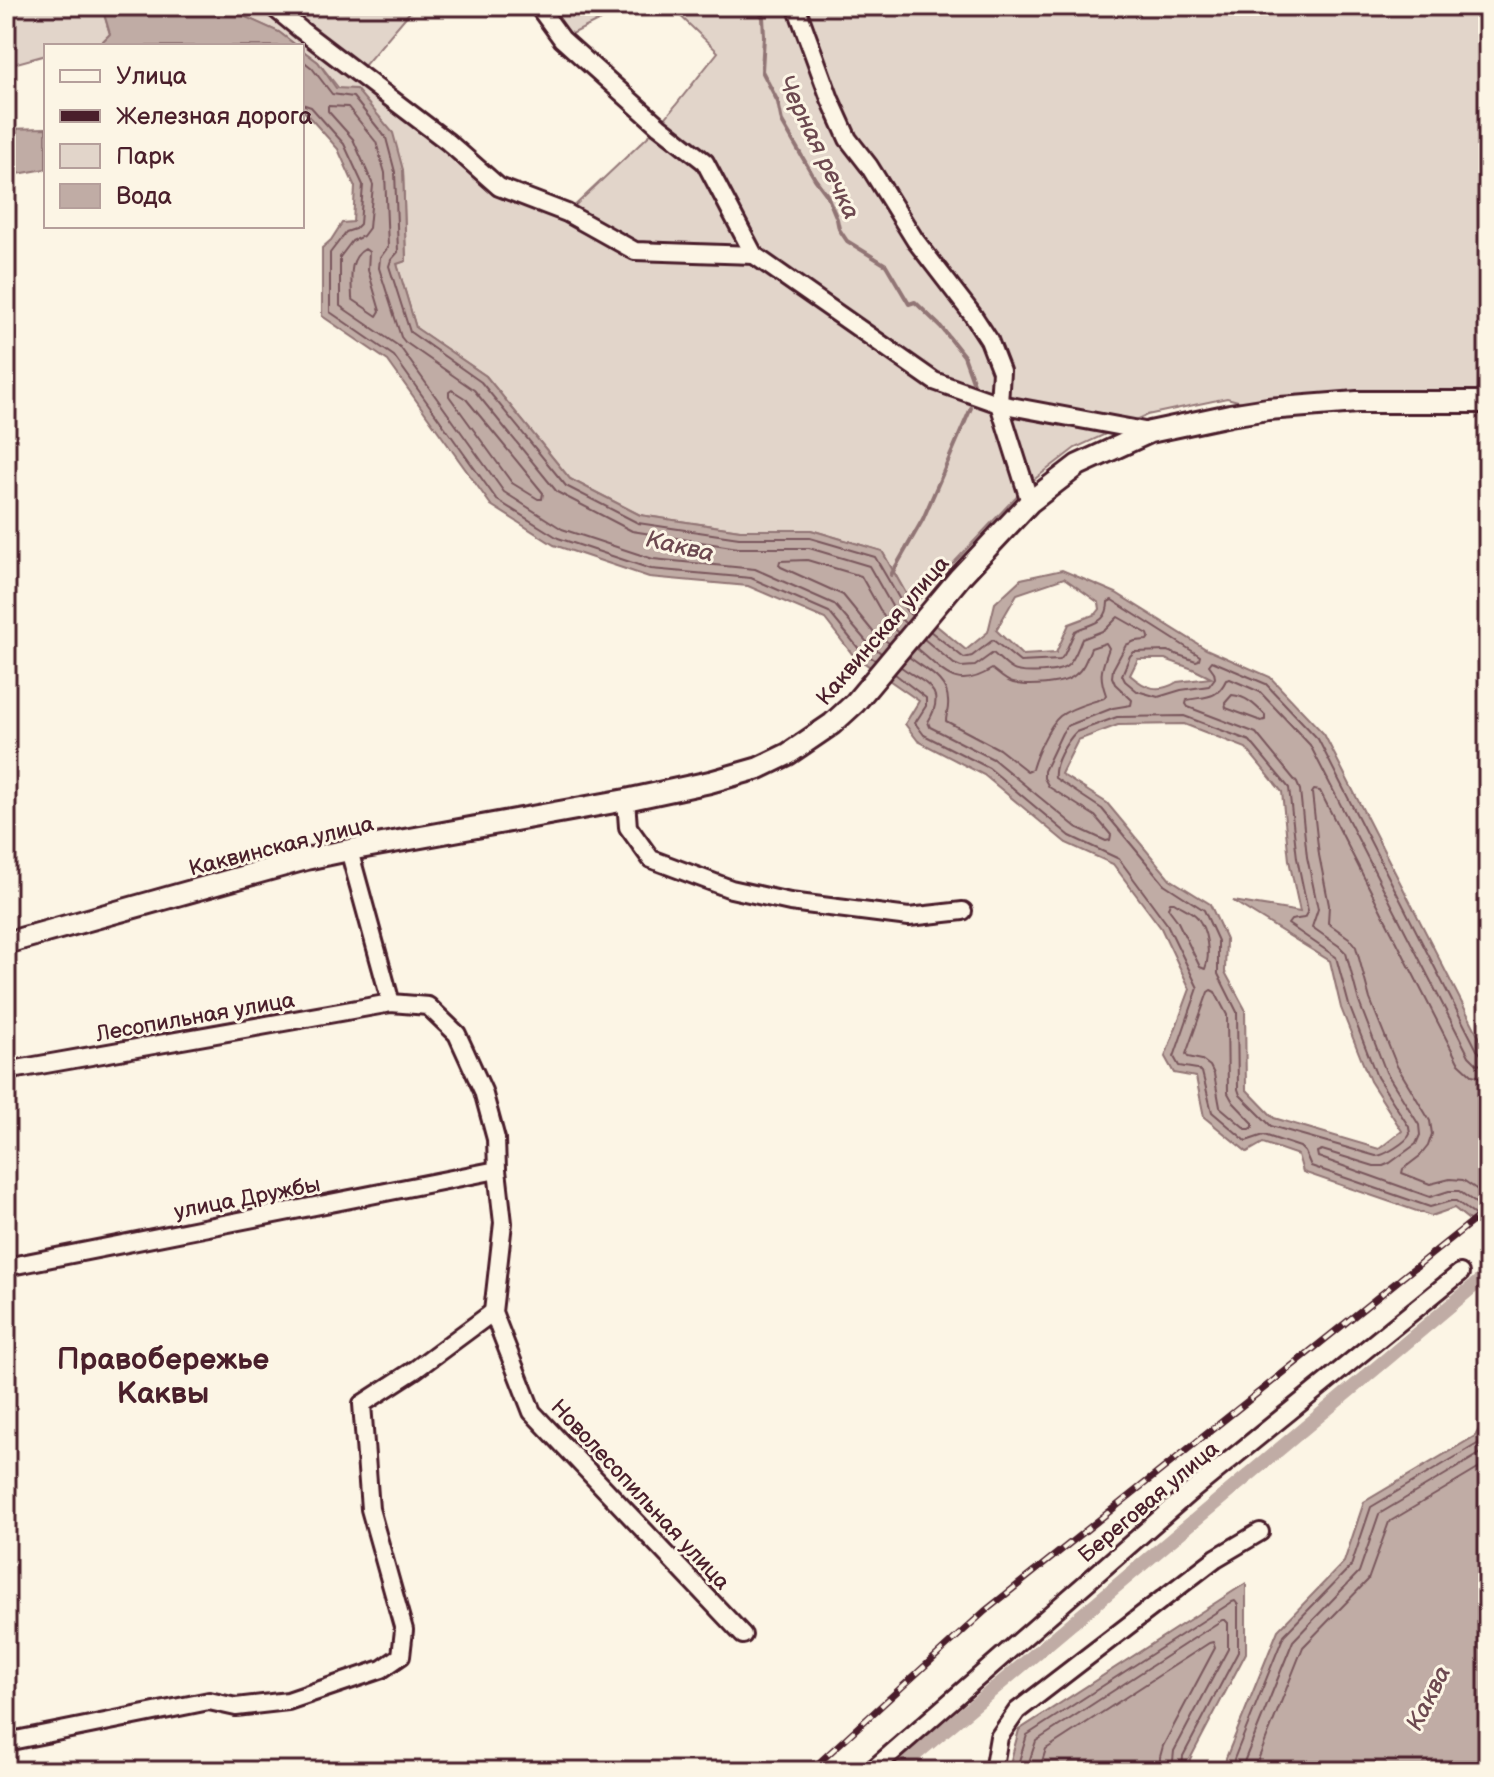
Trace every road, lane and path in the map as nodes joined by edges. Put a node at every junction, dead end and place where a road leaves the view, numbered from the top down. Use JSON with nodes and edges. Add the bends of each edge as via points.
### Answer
{"nodes":[{"id":1,"x":272,"y":6,"type":"edge"},
{"id":2,"x":538,"y":6,"type":"edge"},
{"id":3,"x":796,"y":6,"type":"edge"},
{"id":4,"x":754,"y":255,"type":"junction"},
{"id":5,"x":1488,"y":402,"type":"edge"},
{"id":6,"x":999,"y":404,"type":"junction"},
{"id":7,"x":1150,"y":432,"type":"junction"},
{"id":8,"x":1030,"y":502,"type":"junction"},
{"id":9,"x":626,"y":800,"type":"junction"},
{"id":10,"x":349,"y":850,"type":"junction"},
{"id":11,"x":963,"y":911,"type":"dead end"},
{"id":12,"x":6,"y":943,"type":"edge"},
{"id":13,"x":391,"y":1003,"type":"junction"},
{"id":14,"x":6,"y":1071,"type":"edge"},
{"id":15,"x":497,"y":1170,"type":"junction"},
{"id":16,"x":6,"y":1267,"type":"edge"},
{"id":17,"x":1460,"y":1273,"type":"dead end"},
{"id":18,"x":493,"y":1312,"type":"junction"},
{"id":19,"x":1260,"y":1532,"type":"dead end"},
{"id":20,"x":743,"y":1635,"type":"dead end"},
{"id":21,"x":6,"y":1742,"type":"edge"},
{"id":22,"x":871,"y":1771,"type":"edge"},
{"id":23,"x":993,"y":1771,"type":"edge"}],
"edges":[{"from":1,"to":4,"type":"street","via":[[499,187],[567,213],[635,251]]},
{"from":2,"to":4,"type":"street","via":[[562,39],[705,162]]},
{"from":3,"to":6,"type":"street","via":[[848,139],[989,340],[1001,371]]},
{"from":4,"to":6,"type":"street","via":[[934,381]]},
{"from":5,"to":7,"type":"main road","name":"Каквинская улица","via":[[1357,402],[1268,409]]},
{"from":6,"to":7,"type":"street"},
{"from":6,"to":8,"type":"street"},
{"from":7,"to":8,"type":"main road","name":"Каквинская улица","via":[[1078,465]]},
{"from":8,"to":9,"type":"main road","name":"Каквинская улица","via":[[855,703],[815,737],[759,768]]},
{"from":9,"to":10,"type":"main road","name":"Каквинская улица"},
{"from":9,"to":11,"type":"street","via":[[628,827],[651,859],[731,889],[909,917]]},
{"from":10,"to":12,"type":"main road","name":"Каквинская улица"},
{"from":10,"to":13,"type":"street"},
{"from":13,"to":14,"type":"street","name":"Лесопильная улица"},
{"from":13,"to":15,"type":"street","name":"Новолесопильная улица","via":[[428,1006],[457,1034],[483,1091],[496,1139]]},
{"from":15,"to":16,"type":"street","name":"улица Дружбы"},
{"from":15,"to":18,"type":"street","name":"Новолесопильная улица","via":[[503,1223]]},
{"from":17,"to":22,"type":"street","name":"Береговая улица","via":[[1188,1494]]},
{"from":18,"to":20,"type":"street","name":"Новолесопильная улица","via":[[532,1412]]},
{"from":18,"to":21,"type":"street","via":[[362,1404],[370,1509],[404,1630],[401,1656],[382,1669],[288,1701],[236,1707],[209,1701]]},
{"from":19,"to":23,"type":"street","via":[[1216,1558],[1017,1711],[999,1737]]}]}
